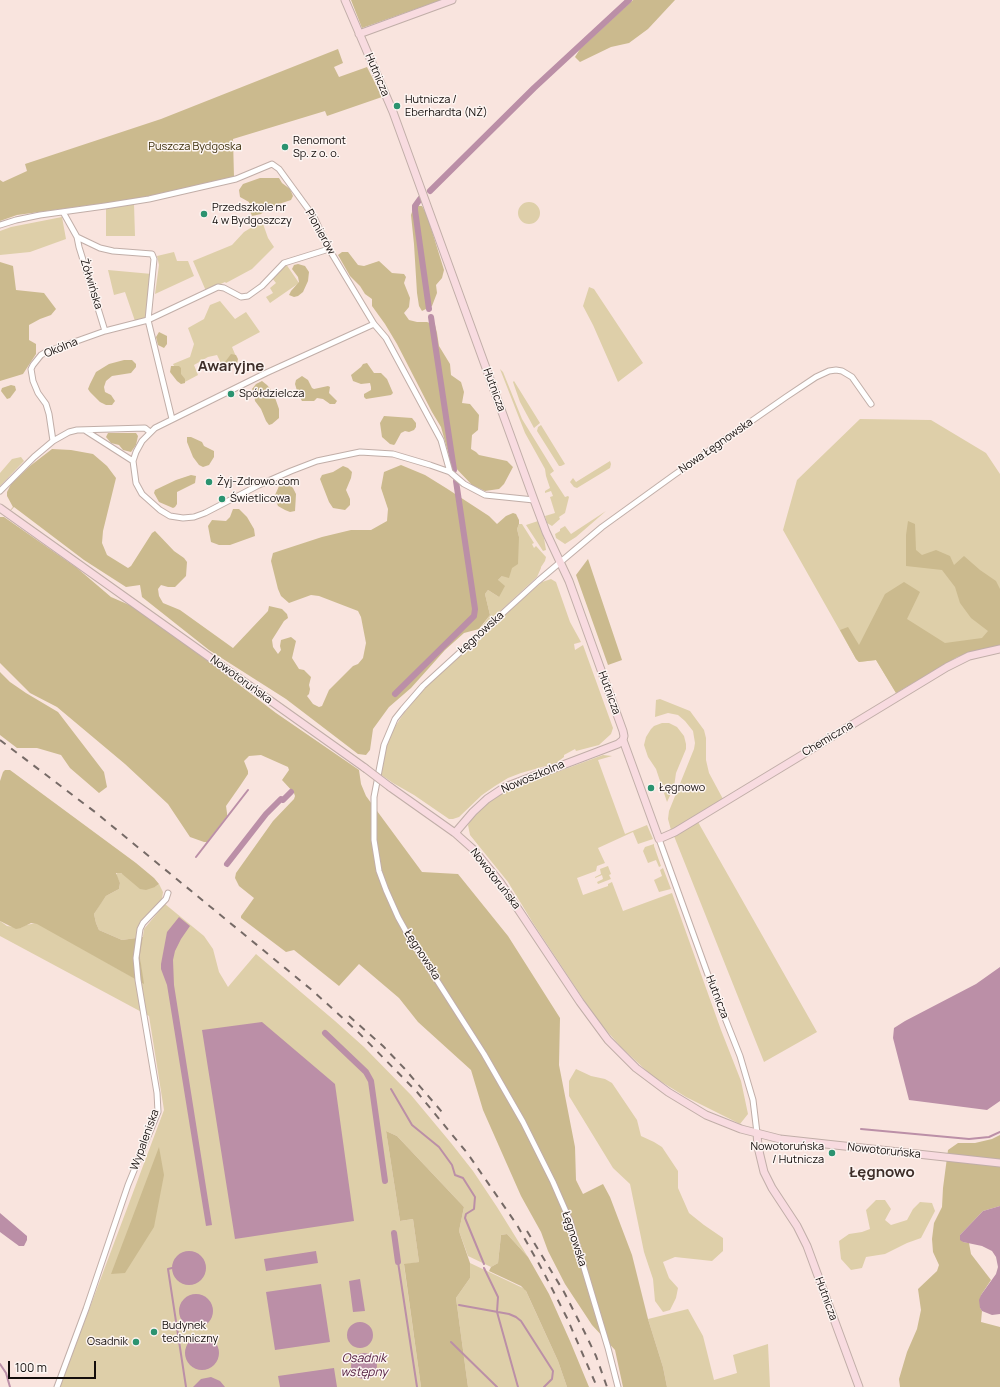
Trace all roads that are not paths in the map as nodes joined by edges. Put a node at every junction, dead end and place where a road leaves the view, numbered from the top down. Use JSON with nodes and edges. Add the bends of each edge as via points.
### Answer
{"nodes":[{"id":1,"x":345,"y":0,"type":"edge"},
{"id":2,"x":452,"y":0,"type":"edge"},
{"id":3,"x":359,"y":34,"type":"junction"},
{"id":4,"x":63,"y":212,"type":"junction"},
{"id":5,"x":0,"y":225,"type":"edge"},
{"id":6,"x":77,"y":237,"type":"junction"},
{"id":7,"x":329,"y":249,"type":"junction"},
{"id":8,"x":148,"y":320,"type":"junction"},
{"id":9,"x":374,"y":324,"type":"junction"},
{"id":10,"x":105,"y":331,"type":"junction"},
{"id":11,"x":871,"y":404,"type":"dead end"},
{"id":12,"x":172,"y":419,"type":"junction"},
{"id":13,"x":85,"y":430,"type":"junction"},
{"id":14,"x":150,"y":432,"type":"junction"},
{"id":15,"x":53,"y":441,"type":"junction"},
{"id":16,"x":133,"y":461,"type":"junction"},
{"id":17,"x":450,"y":472,"type":"junction"},
{"id":18,"x":0,"y":491,"type":"edge"},
{"id":19,"x":534,"y":500,"type":"junction"},
{"id":20,"x":0,"y":508,"type":"edge"},
{"id":21,"x":561,"y":562,"type":"junction"},
{"id":22,"x":1000,"y":649,"type":"edge"},
{"id":23,"x":623,"y":740,"type":"junction"},
{"id":24,"x":455,"y":833,"type":"junction"},
{"id":25,"x":659,"y":839,"type":"junction"},
{"id":26,"x":168,"y":893,"type":"dead end"},
{"id":27,"x":757,"y":1133,"type":"junction"},
{"id":28,"x":1000,"y":1163,"type":"edge"},
{"id":29,"x":57,"y":1387,"type":"edge"},
{"id":30,"x":618,"y":1387,"type":"edge"},
{"id":31,"x":859,"y":1387,"type":"edge"}],
"edges":[{"from":1,"to":3,"type":"street","name":"Hutnicza"},
{"from":2,"to":3,"type":"street"},
{"from":3,"to":19,"type":"street","name":"Hutnicza","via":[[415,172]]},
{"from":4,"to":5,"type":"street"},
{"from":4,"to":6,"type":"street","name":"Żółwińska"},
{"from":4,"to":7,"type":"street","name":"Pionierów","via":[[127,203],[215,184],[236,179],[272,164],[279,169],[314,217]]},
{"from":6,"to":8,"type":"street","name":"Żółwińska","via":[[113,251],[152,254],[154,259]]},
{"from":6,"to":10,"type":"street","name":"Żółwińska"},
{"from":7,"to":8,"type":"street","name":"Okólna","via":[[284,263],[262,286],[248,296],[241,297],[218,287]]},
{"from":7,"to":9,"type":"street","name":"Pionierów"},
{"from":8,"to":10,"type":"street","name":"Okólna"},
{"from":8,"to":12,"type":"street"},
{"from":9,"to":12,"type":"street"},
{"from":9,"to":17,"type":"street","name":"Pionierów","via":[[386,338],[417,393],[441,440]]},
{"from":10,"to":15,"type":"street","name":"Okólna","via":[[46,352],[38,358],[31,369],[38,393],[46,404]]},
{"from":11,"to":21,"type":"street","name":"Nowa Łęgnowska","via":[[852,377],[836,370],[829,370],[681,470],[602,527]]},
{"from":12,"to":14,"type":"street"},
{"from":13,"to":14,"type":"street","via":[[145,428]]},
{"from":13,"to":15,"type":"street","via":[[69,432]]},
{"from":13,"to":16,"type":"street"},
{"from":14,"to":16,"type":"street","via":[[142,441]]},
{"from":15,"to":18,"type":"street"},
{"from":16,"to":17,"type":"street","via":[[136,483],[142,494],[165,513],[183,518],[205,513],[259,485],[317,461],[360,452],[393,454]]},
{"from":17,"to":19,"type":"street","via":[[464,484],[485,495]]},
{"from":19,"to":21,"type":"street","name":"Hutnicza"},
{"from":20,"to":24,"type":"street","name":"Nowotoruńska","bridge":true},
{"from":21,"to":23,"type":"street","name":"Hutnicza","via":[[620,724]]},
{"from":21,"to":30,"type":"street","name":"Łęgnowska","via":[[423,686],[402,709],[384,745],[374,797],[374,840],[379,871],[398,917],[484,1054],[523,1122],[553,1182],[570,1221]]},
{"from":22,"to":25,"type":"street","name":"Chemiczna","via":[[969,656],[947,666],[675,832]]},
{"from":23,"to":24,"type":"street","name":"Nowoszkolna","via":[[505,787],[487,799]]},
{"from":23,"to":25,"type":"street","name":"Hutnicza"},
{"from":24,"to":27,"type":"street","name":"Nowotoruńska","via":[[474,850],[500,882],[580,1002],[608,1040],[622,1054],[652,1081],[697,1110],[737,1128]]},
{"from":25,"to":27,"type":"street","name":"Hutnicza","via":[[740,1056],[753,1100]]},
{"from":26,"to":29,"type":"street","name":"Wypaleniska","via":[[166,899],[140,929],[136,958],[158,1112],[128,1185]]},
{"from":27,"to":28,"type":"street","name":"Nowotoruńska","via":[[810,1143]]},
{"from":27,"to":31,"type":"street","name":"Hutnicza","via":[[764,1172],[807,1246]]}]}
